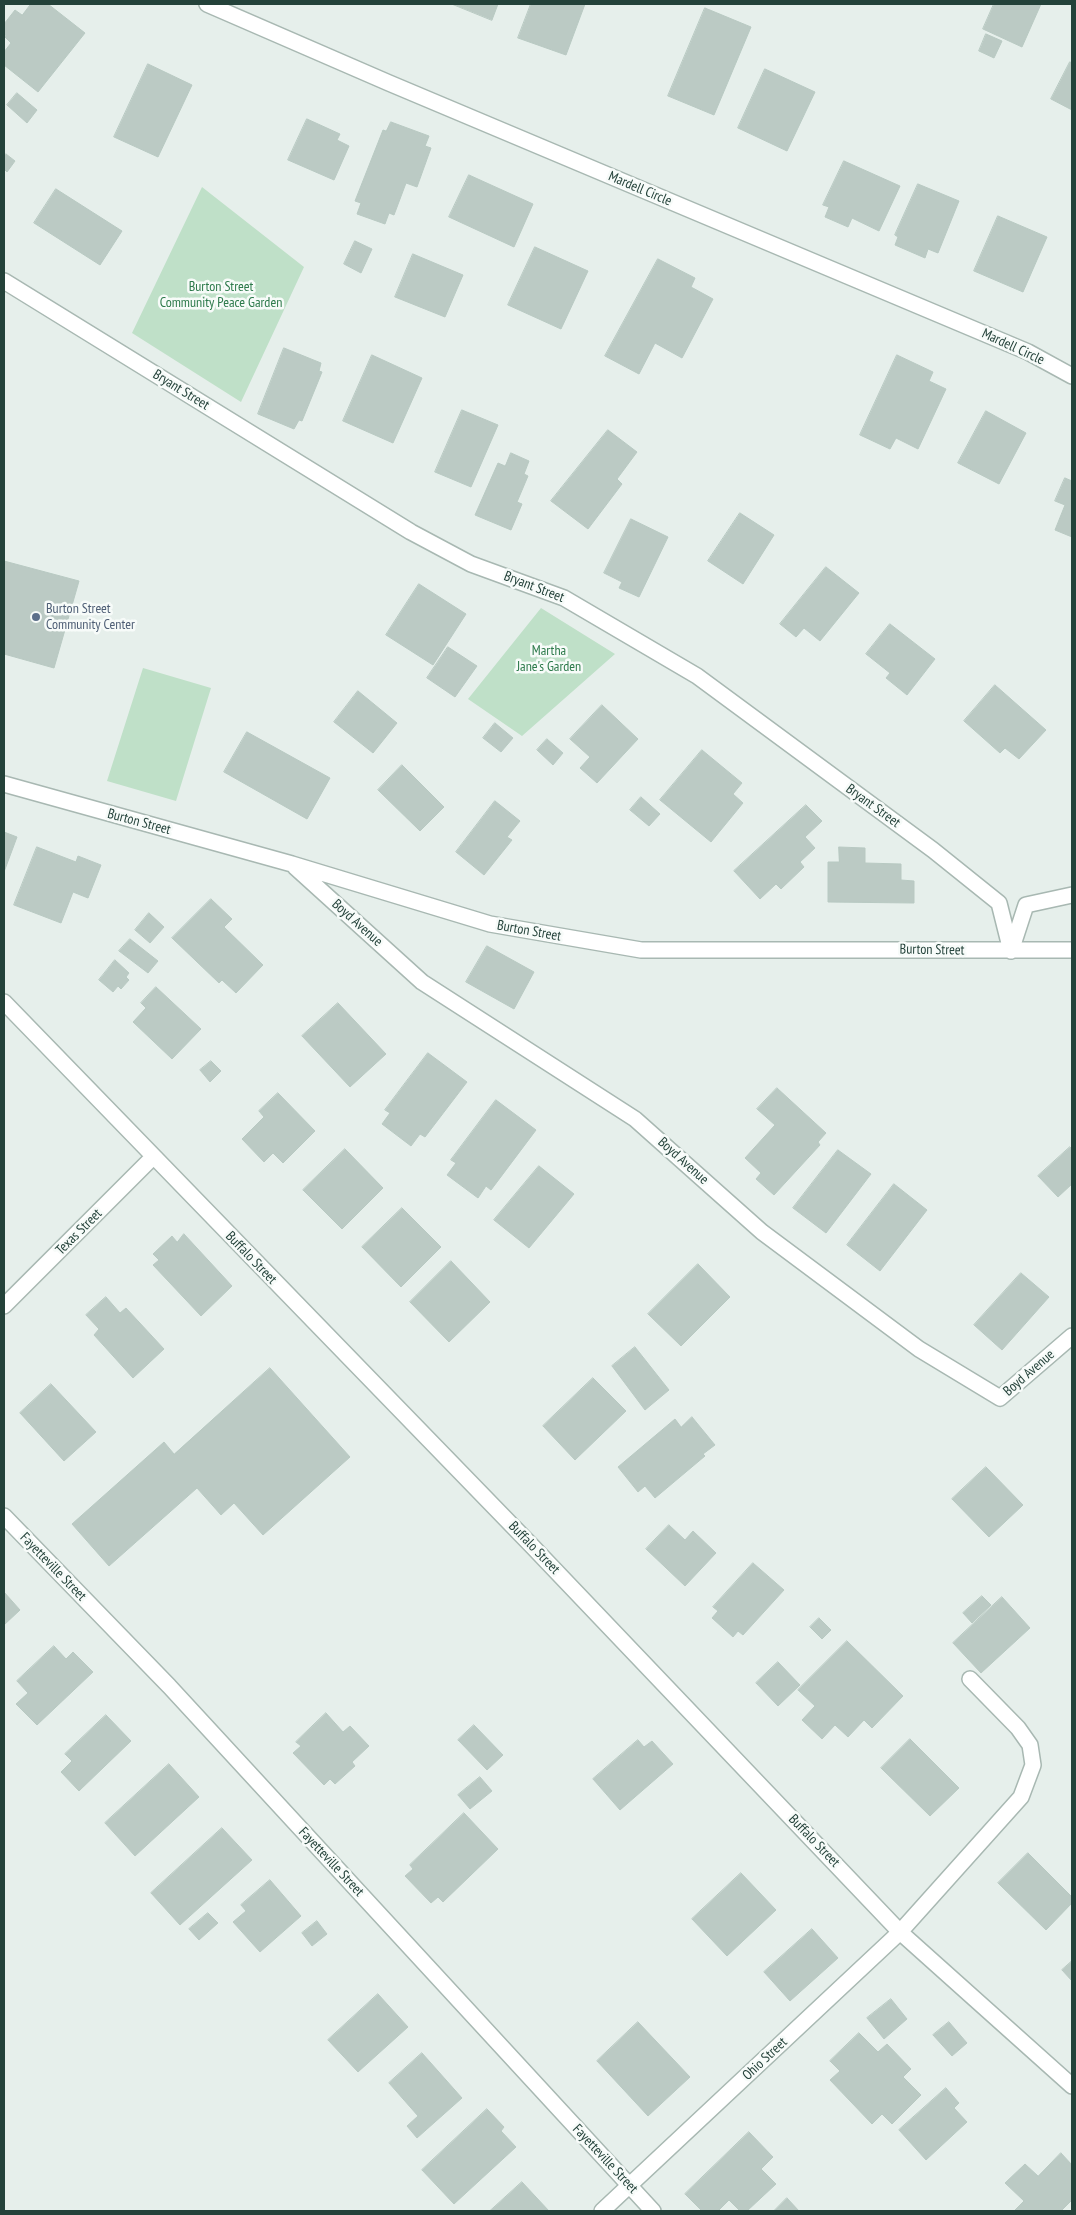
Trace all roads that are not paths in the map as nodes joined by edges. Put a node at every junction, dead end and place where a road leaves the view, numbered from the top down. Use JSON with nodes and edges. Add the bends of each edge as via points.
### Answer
{"nodes":[{"id":1,"x":207,"y":4,"type":"edge"},
{"id":2,"x":4,"y":281,"type":"edge"},
{"id":3,"x":1072,"y":376,"type":"edge"},
{"id":4,"x":4,"y":784,"type":"edge"},
{"id":5,"x":292,"y":864,"type":"junction"},
{"id":6,"x":1072,"y":896,"type":"edge"},
{"id":7,"x":1072,"y":950,"type":"edge"},
{"id":8,"x":1011,"y":951,"type":"junction"},
{"id":9,"x":4,"y":1002,"type":"edge"},
{"id":10,"x":153,"y":1157,"type":"junction"},
{"id":11,"x":4,"y":1306,"type":"edge"},
{"id":12,"x":1072,"y":1336,"type":"edge"},
{"id":13,"x":4,"y":1516,"type":"edge"},
{"id":14,"x":970,"y":1679,"type":"dead end"},
{"id":15,"x":900,"y":1932,"type":"junction"},
{"id":16,"x":1072,"y":2086,"type":"edge"},
{"id":17,"x":630,"y":2186,"type":"junction"},
{"id":18,"x":602,"y":2211,"type":"edge"},
{"id":19,"x":654,"y":2211,"type":"edge"}],
"edges":[{"from":1,"to":3,"type":"street","name":"Mardell Circle","via":[[1028,352]]},
{"from":2,"to":8,"type":"street","name":"Bryant Street","via":[[411,532],[471,564],[564,598],[697,676],[933,850],[999,903]]},
{"from":4,"to":5,"type":"street","name":"Burton Street"},
{"from":5,"to":8,"type":"street","name":"Burton Street","via":[[490,924],[641,950]]},
{"from":5,"to":12,"type":"street","name":"Boyd Avenue","via":[[422,982],[635,1119],[762,1232],[919,1349],[1000,1398]]},
{"from":6,"to":8,"type":"street","via":[[1026,905]]},
{"from":7,"to":8,"type":"street","name":"Burton Street"},
{"from":9,"to":10,"type":"street","name":"Buffalo Street"},
{"from":10,"to":11,"type":"street","name":"Texas Street"},
{"from":10,"to":15,"type":"street","name":"Buffalo Street","via":[[539,1553]]},
{"from":13,"to":17,"type":"street","name":"Fayetteville Street","via":[[169,1686]]},
{"from":14,"to":15,"type":"street","name":"Ohio Street","via":[[1018,1728],[1030,1745],[1033,1765],[1021,1797]]},
{"from":15,"to":16,"type":"street","name":"Buffalo Street"},
{"from":15,"to":17,"type":"street","name":"Ohio Street"},
{"from":17,"to":18,"type":"street","name":"Ohio Street"},
{"from":17,"to":19,"type":"street","name":"Fayetteville Street"}]}
